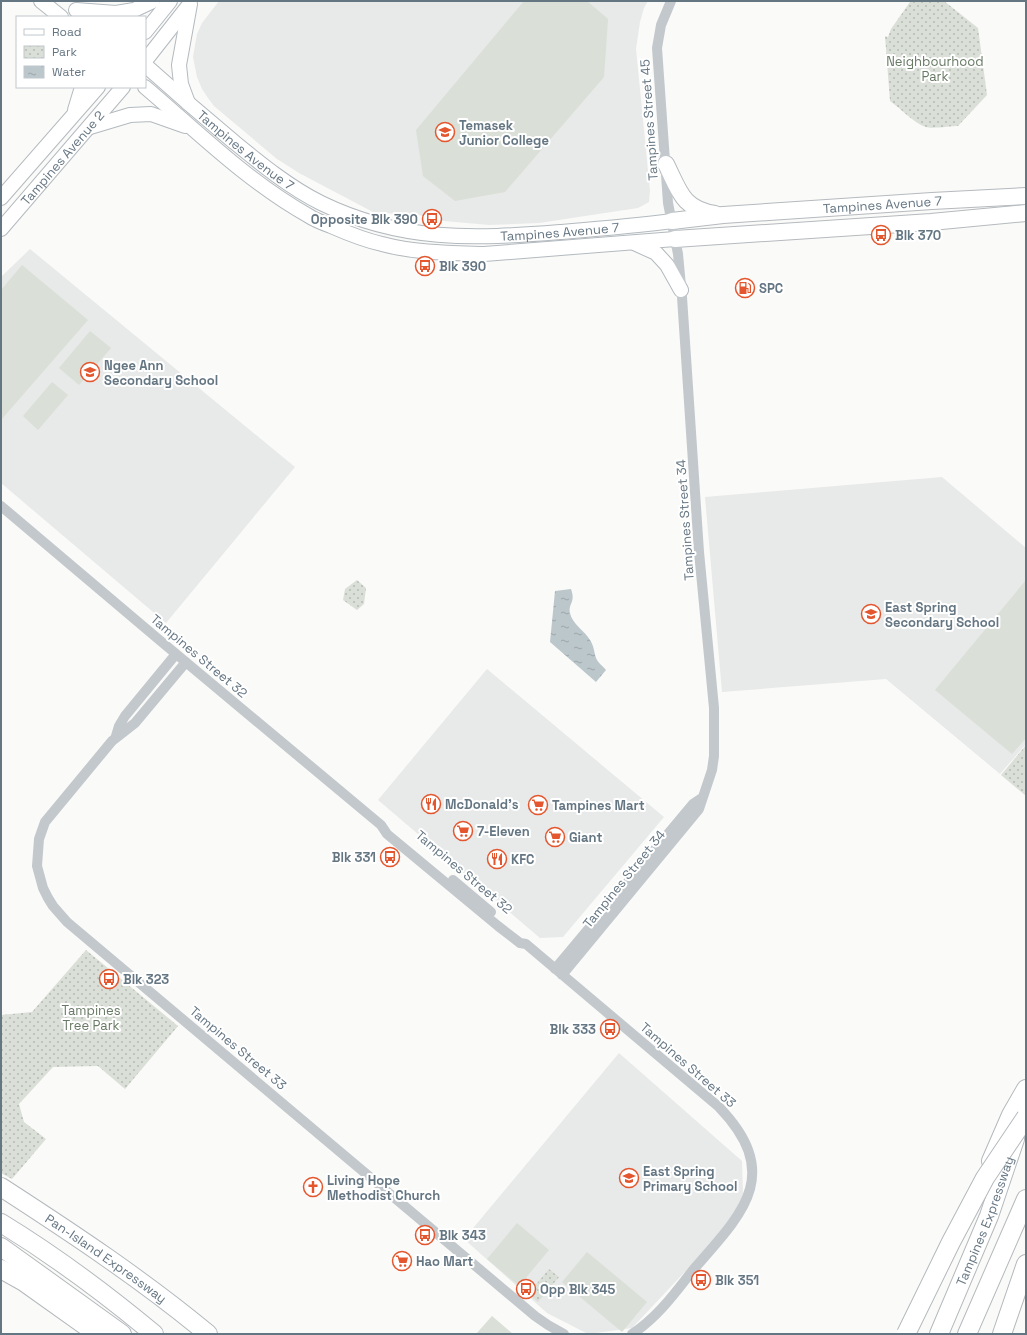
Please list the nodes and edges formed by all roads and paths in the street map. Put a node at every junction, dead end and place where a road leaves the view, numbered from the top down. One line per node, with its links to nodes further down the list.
1 (41, 1): 7 (main road)
2 (153, 1): 6 (main road)
3 (170, 1): 8 (main road)
4 (671, 1): 19 (street, Tampines Street 45)
5 (191, 2): 9 (main road); 15 (main road)
6 (75, 9)
7 (60, 16)
8 (146, 31)
9 (146, 60)
10 (146, 66): 15 (main road, Tampines Avenue 7)
11 (82, 88): 16 (main road)
12 (97, 88): 16 (main road, Tampines Avenue 2)
13 (122, 88): 17 (main road, Tampines Avenue 2)
14 (146, 88): 18 (main road, Tampines Avenue 7)
15 (189, 105): 24 (main road, Tampines Avenue 7)
16 (75, 113): 21 (main road, Tampines Avenue 2)
17 (88, 128): 18 (main road); 25 (main road, Tampines Avenue 2)
18 (198, 132): 27 (main road, Tampines Avenue 7)
19 (666, 164): 23 (main road); 24 (street, Tampines Street 45)
20 (1026, 196): 23 (main road, Tampines Avenue 7)
21 (1, 198)
22 (1026, 213): 26 (main road, Tampines Avenue 7)
23 (723, 215): 24 (main road, Tampines Avenue 7)
24 (672, 221): 26 (street, Tampines Street 45)
25 (1, 229)
26 (675, 239): 27 (main road, Tampines Avenue 7); 28 (street, Tampines Street 34)
27 (631, 242): 28 (main road)
28 (681, 290): 33 (street, Tampines Street 34)
29 (1, 506): 30 (street, Tampines Street 32)
30 (176, 654): 31 (street, Tampines Street 32); 32 (street, Tampines Street 33)
31 (186, 662): 32 (street, Tampines Street 33); 33 (street, Tampines Street 32)
32 (116, 736): 47 (street, Tampines Street 33)
33 (559, 972): 48 (street, Tampines Street 33)
34 (1026, 1089): 49 (highway)
35 (1026, 1106): 50 (highway, Tampines Expressway)
36 (1026, 1117): 49 (highway, bridge)
37 (1, 1187): 46 (highway, Pan-Island Expressway)
38 (1023, 1207): 51 (highway, Tampines Expressway)
39 (1, 1223): 45 (highway)
40 (1, 1247): 44 (highway)
41 (1026, 1264): 52 (highway)
42 (1, 1269): 43 (highway)
43 (97, 1334)
44 (122, 1334)
45 (154, 1334)
46 (208, 1334)
47 (564, 1334)
48 (632, 1334)
49 (906, 1334)
50 (939, 1334)
51 (967, 1334)
52 (1002, 1334)

